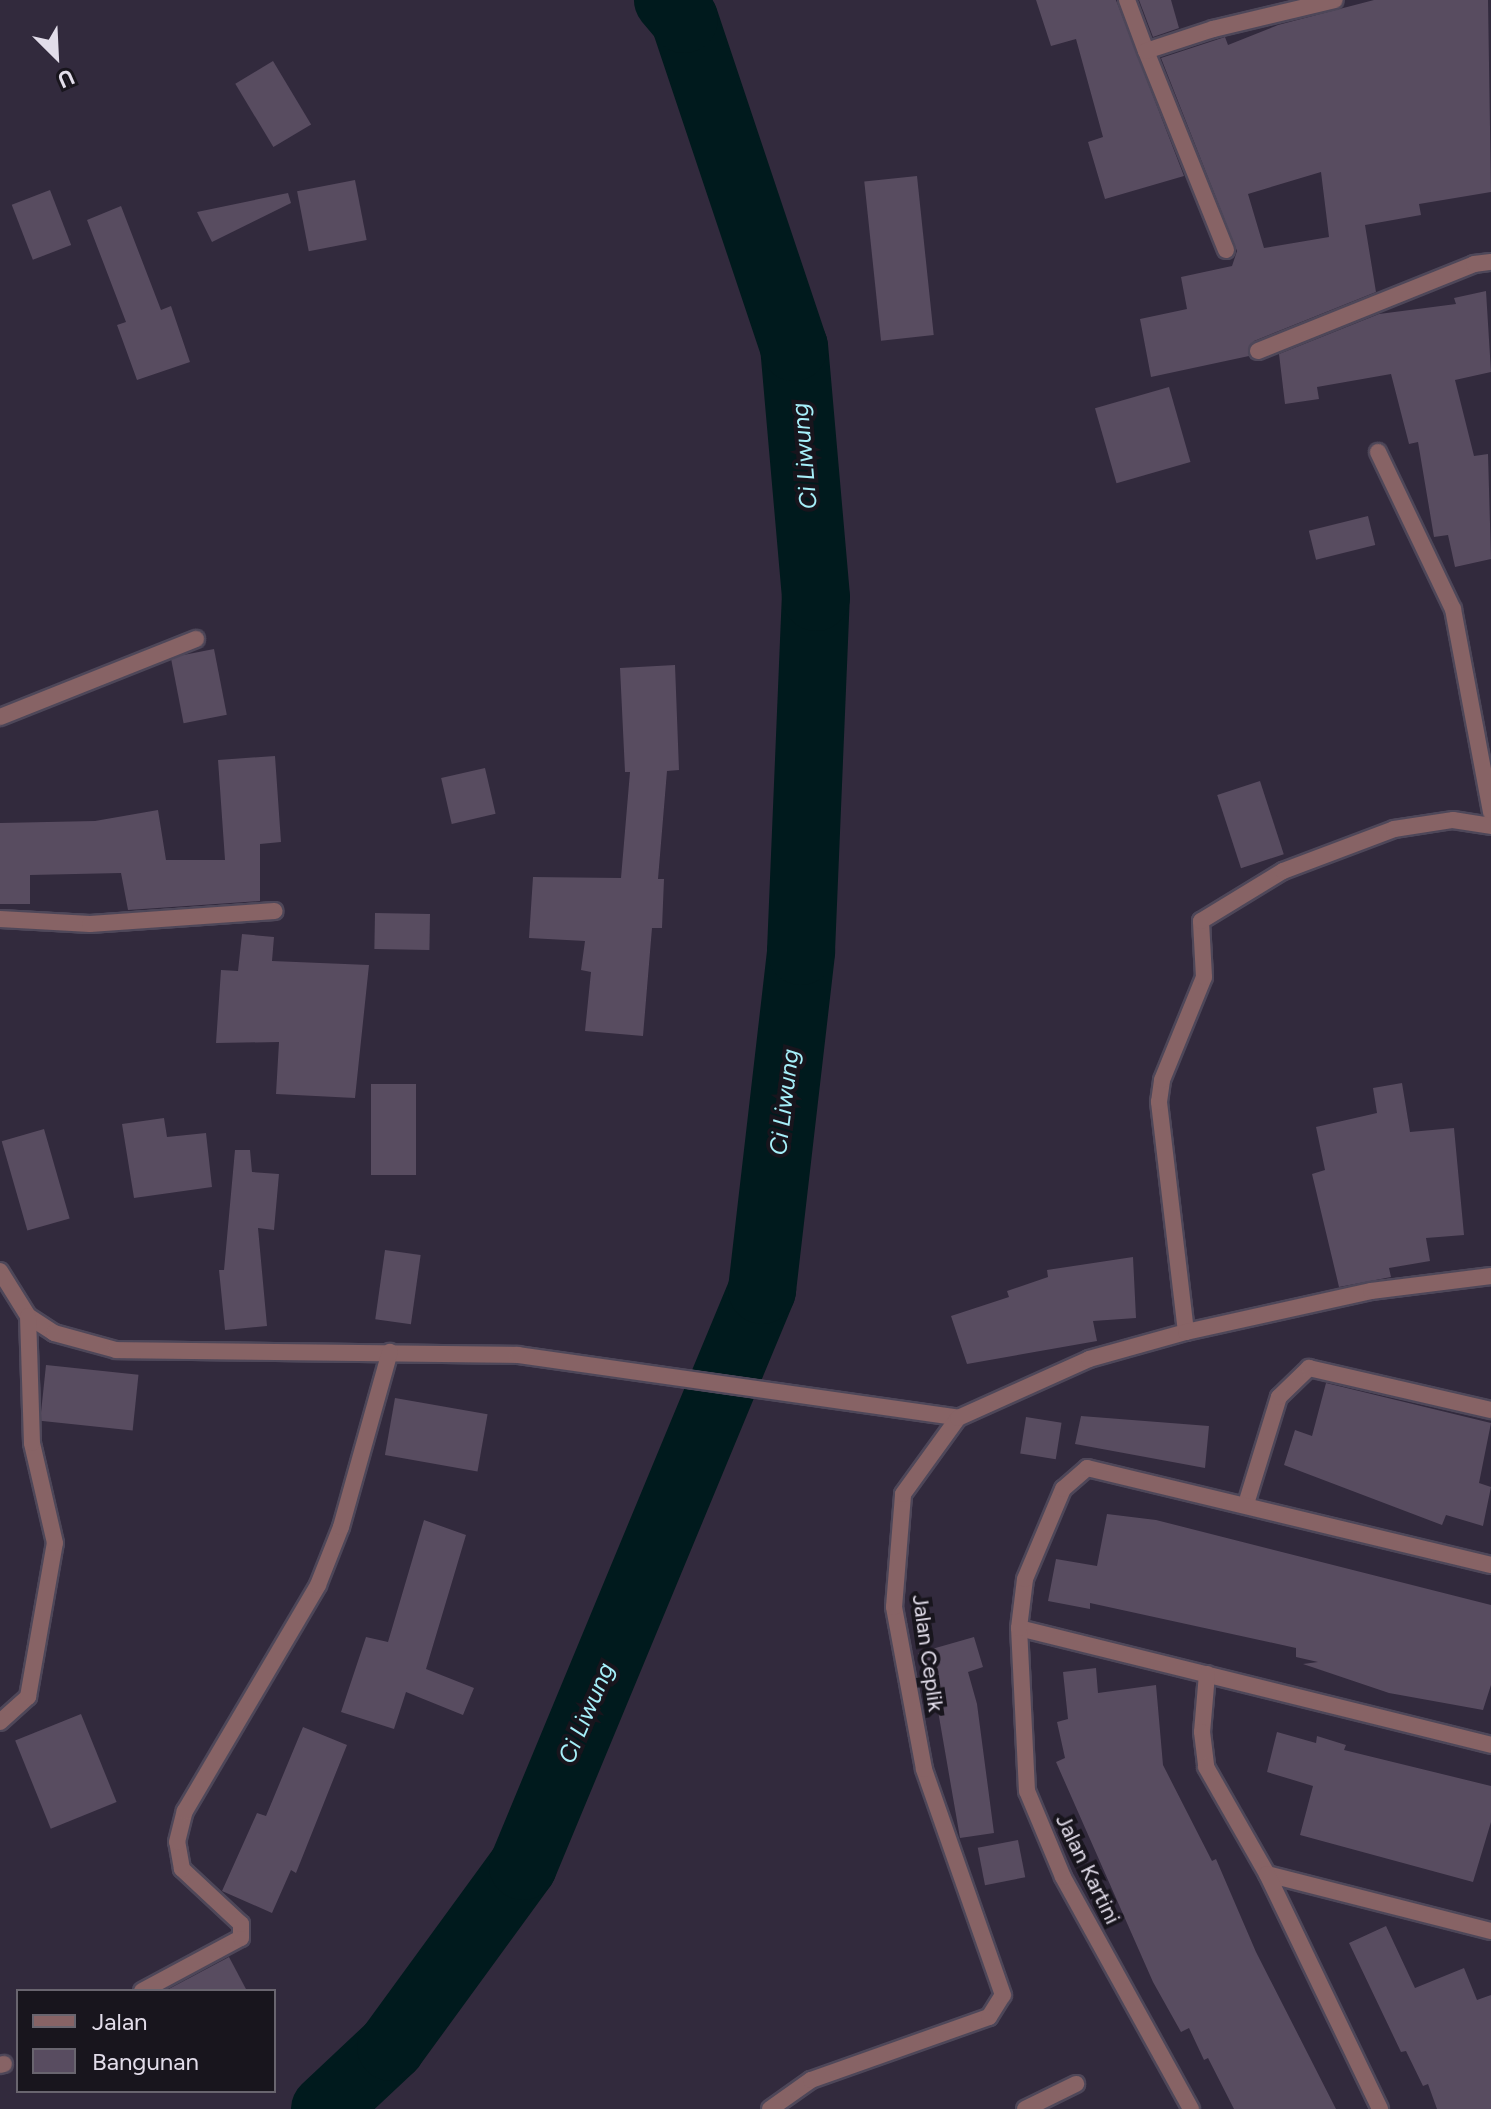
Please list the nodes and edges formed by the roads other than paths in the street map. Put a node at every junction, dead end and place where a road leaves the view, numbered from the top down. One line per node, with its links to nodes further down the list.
1 (1127, 0): 3 (street)
2 (1335, 0): 3 (street)
3 (1146, 51): 4 (street)
4 (1226, 250)
5 (1491, 262): 6 (street)
6 (1258, 351)
7 (1378, 452): 10 (street)
8 (196, 639): 9 (street)
9 (0, 717)
10 (1491, 812)
11 (1491, 826): 17 (street)
12 (275, 911): 13 (street)
13 (0, 919)
14 (0, 1271): 16 (street)
15 (1491, 1276): 17 (street, Jalan Ceplik)
16 (28, 1316): 18 (street); 25 (street)
17 (1186, 1332): 20 (street, Jalan Ceplik)
18 (390, 1352): 20 (street); 29 (street)
19 (1491, 1410): 21 (street)
20 (958, 1418): 31 (street, Jalan Ceplik)
21 (1246, 1504): 22 (street, Jalan Kartini); 23 (street, Jalan Kartini)
22 (1491, 1565)
23 (1019, 1628): 24 (street); 33 (street, Jalan Kartini)
24 (1207, 1674): 26 (street); 27 (street)
25 (0, 1722)
26 (1491, 1745)
27 (1267, 1874): 28 (street); 34 (street)
28 (1491, 1931)
29 (146, 1989)
30 (1076, 2084): 32 (street)
31 (770, 2109)
32 (1025, 2109)
33 (1191, 2109)
34 (1380, 2109)

